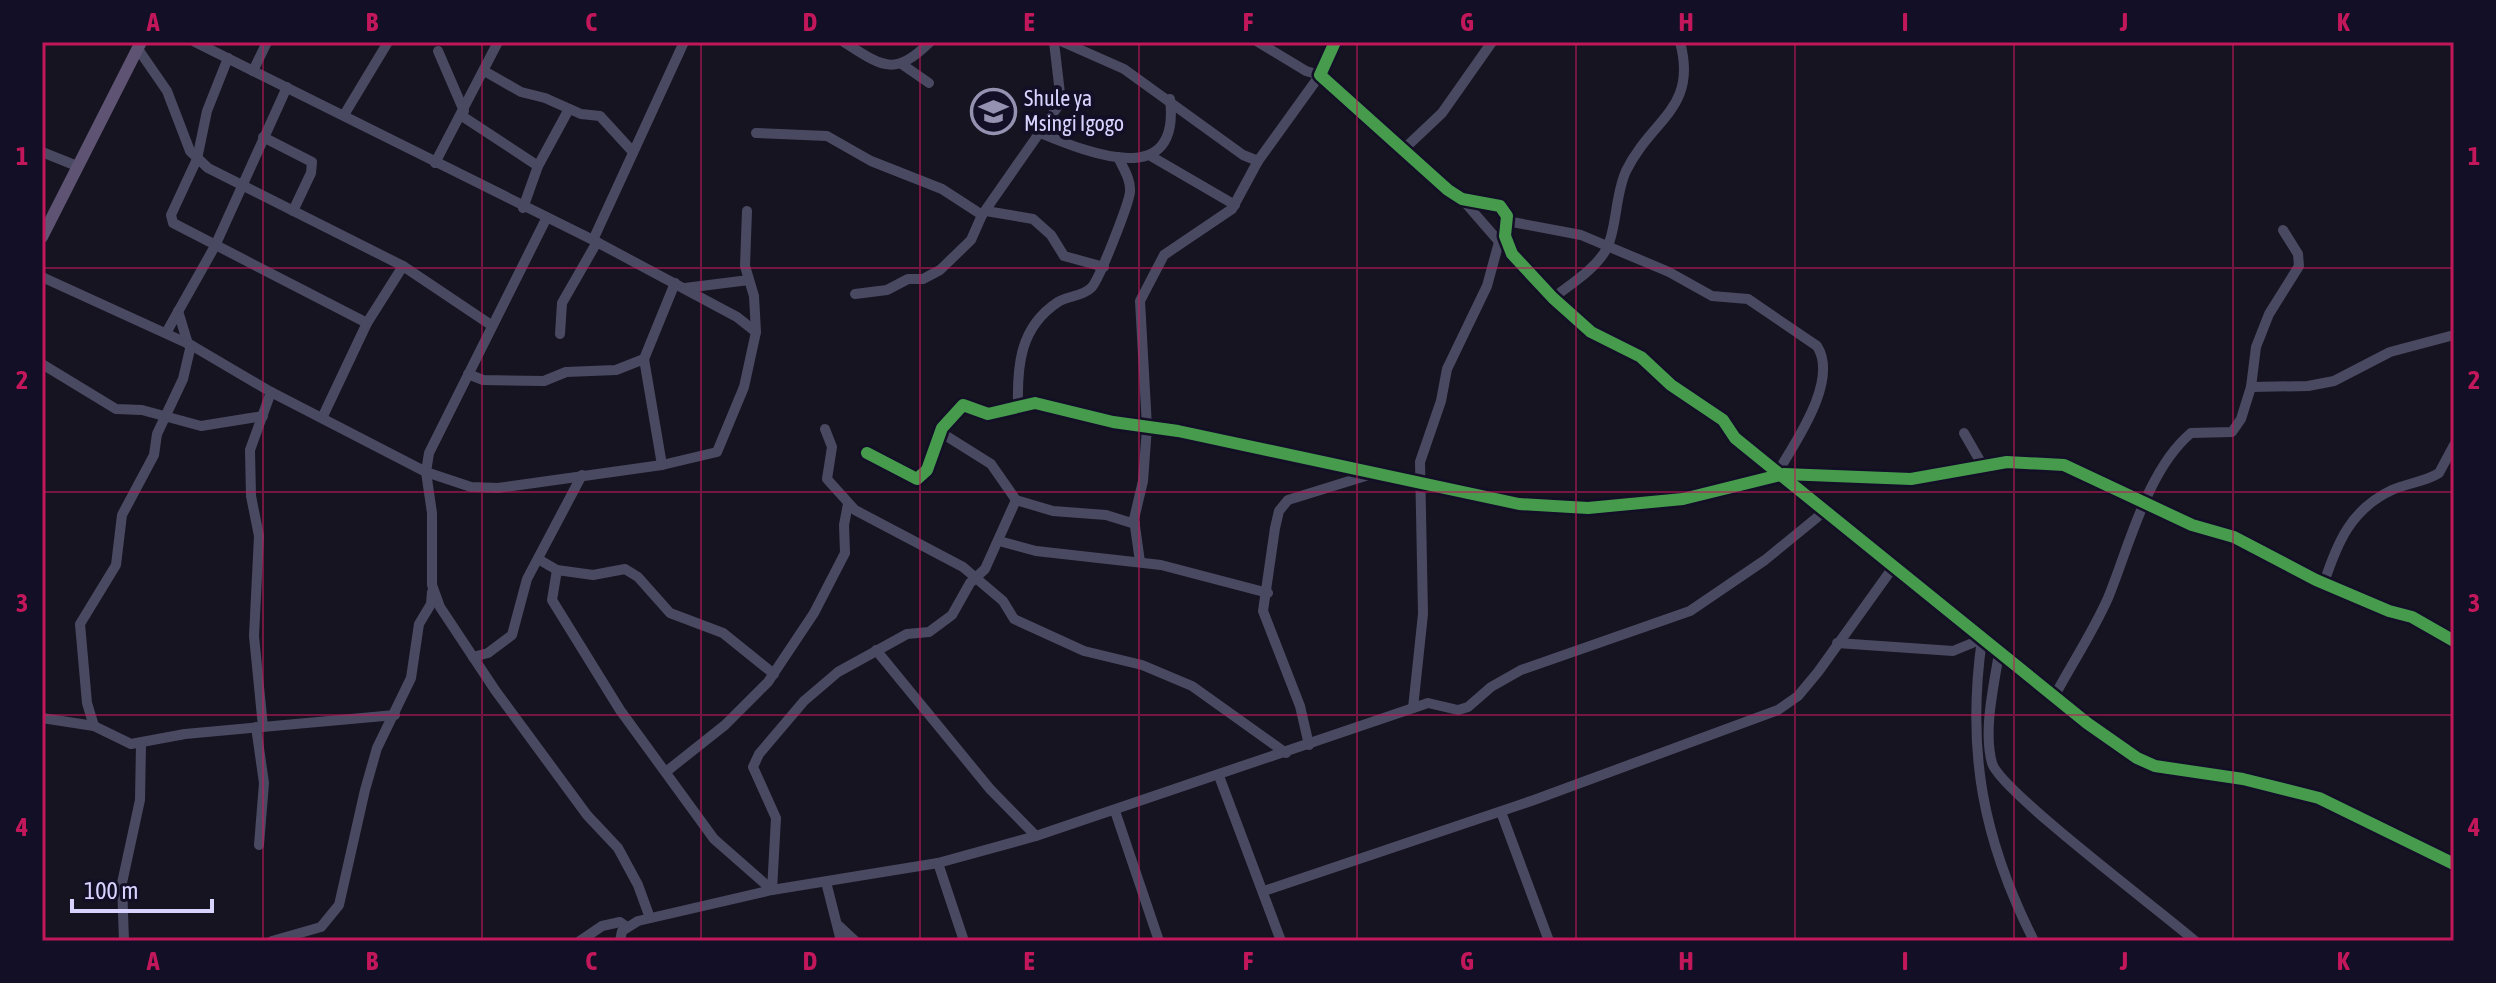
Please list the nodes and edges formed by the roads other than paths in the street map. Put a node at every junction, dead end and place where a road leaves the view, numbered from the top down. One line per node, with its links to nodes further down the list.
1 (195, 42): 16 (street)
2 (267, 42): 18 (street)
3 (388, 42): 26 (street)
4 (498, 42): 19 (street)
5 (684, 42): 32 (street)
6 (844, 42): 17 (street)
7 (930, 42): 17 (street)
8 (1054, 42): 28 (street)
9 (1063, 42): 23 (street)
10 (1258, 42): 20 (street)
11 (1335, 42): 20 (street)
12 (1492, 42): 30 (street)
13 (1680, 42): 56 (street)
14 (139, 45): 36 (street); 39 (main road)
15 (438, 51): 25 (street)
16 (228, 58): 18 (street); 36 (street)
17 (903, 65): 21 (street)
18 (253, 71): 22 (street)
19 (486, 72): 24 (street); 25 (street)
20 (1320, 75): 30 (street); 37 (street)
21 (929, 83)
22 (287, 87): 26 (street); 29 (street)
23 (1170, 99): 33 (street); 37 (street)
24 (569, 109): 32 (street); 40 (street)
25 (463, 114): 38 (street); 40 (street)
26 (344, 115): 38 (street)
27 (756, 133): 48 (street)
28 (1040, 133): 34 (street); 48 (street)
29 (263, 137): 42 (street); 46 (street)
30 (1405, 148): 43 (street)
31 (42, 152): 39 (street)
32 (633, 152): 53 (street)
33 (1149, 155): 35 (street); 44 (street)
34 (1118, 157): 35 (street); 41 (street)
35 (1135, 157): 41 (street)
36 (197, 159): 42 (street); 55 (street)
37 (1258, 161): 44 (street)
38 (435, 163): 45 (street)
39 (77, 166): 52 (main road)
40 (538, 166): 45 (street)
41 (1126, 173): 59 (street)
42 (241, 187): 46 (street); 55 (street)
43 (1462, 199): 50 (street); 54 (street)
44 (1235, 205): 82 (street)
45 (523, 208): 49 (street)
46 (293, 211): 58 (street)
47 (747, 211): 61 (street)
48 (984, 213): 59 (street); 63 (street)
49 (546, 219): 53 (street); 67 (street)
50 (1507, 221): 56 (street); 57 (street)
51 (2283, 230): 76 (street)
52 (42, 237)
53 (595, 241): 62 (street); 70 (street)
54 (1499, 242): 57 (street); 94 (street)
55 (215, 246): 65 (street); 66 (street)
56 (1608, 246): 64 (street); 91 (street)
57 (1512, 254): 64 (street)
58 (403, 266): 66 (street); 67 (street)
59 (1104, 267): 78 (street)
60 (42, 277): 69 (street)
61 (749, 280): 62 (street); 68 (street)
62 (680, 286): 68 (street); 73 (street)
63 (855, 294)
64 (1553, 298): 91 (street)
65 (178, 311): 69 (street); 72 (street)
66 (367, 323): 80 (street)
67 (491, 325): 75 (street)
68 (756, 332): 88 (street)
69 (166, 333): 72 (street)
70 (560, 334)
71 (2454, 335): 76 (street)
72 (190, 344): 77 (street); 81 (street)
73 (644, 359): 75 (street); 88 (street)
74 (42, 364): 81 (street)
75 (468, 374): 90 (street)
76 (2251, 387): 97 (street)
77 (271, 392): 79 (street); 80 (street)
78 (1018, 406): 82 (street); 84 (street)
79 (263, 416): 81 (street); 121 (street)
80 (323, 416): 90 (street)
81 (165, 419): 120 (street)
82 (1147, 427): 92 (street); 99 (street)
83 (825, 429): 96 (street)
84 (940, 432): 87 (street); 95 (street)
85 (1964, 433): 89 (street)
86 (2454, 445): 106 (street)
87 (867, 453)
88 (662, 465): 93 (street)
89 (1983, 466): 91 (street); 97 (street)
90 (426, 472): 93 (street); 107 (street)
91 (1782, 472): 94 (street); 98 (street)
92 (1376, 473): 94 (street); 108 (street)
93 (582, 475): 101 (street)
94 (1419, 481): 117 (street)
95 (1016, 500): 99 (street); 100 (street)
96 (848, 504): 105 (street); 115 (street)
97 (2144, 504): 106 (street); 116 (street)
98 (1825, 511): 103 (street); 117 (street)
99 (1135, 524): 102 (street)
100 (999, 541): 102 (street); 105 (street)
101 (538, 559): 104 (street); 114 (street)
102 (1140, 562): 108 (street)
103 (1894, 566): 109 (street); 111 (street)
104 (557, 570): 115 (street); 125 (street)
105 (976, 577): 112 (street); 124 (street)
106 (2324, 583): 110 (street)
107 (432, 585): 114 (street); 118 (street)
108 (1268, 593): 123 (street)
109 (1982, 639): 111 (street); 113 (street); 139 (street)
110 (2454, 641)
111 (1837, 643): 128 (street)
112 (876, 650): 129 (street); 134 (street)
113 (1999, 653): 116 (street); 150 (street)
114 (473, 657): 136 (street)
115 (774, 674): 125 (street)
116 (2054, 697): 132 (street)
117 (1413, 708): 123 (street)
118 (395, 715): 121 (street); 141 (street)
119 (42, 718): 120 (street)
120 (94, 726): 122 (street)
121 (259, 727): 122 (street); 130 (street)
122 (141, 744): 140 (street)
123 (1309, 745): 124 (street)
124 (1286, 753): 126 (street)
125 (667, 771): 134 (street)
126 (1219, 776): 127 (street); 135 (street)
127 (1115, 811): 129 (street); 147 (street)
128 (1501, 812): 135 (street); 149 (street)
129 (1036, 836): 131 (street)
130 (259, 845)
131 (938, 863): 133 (street); 146 (street)
132 (2454, 864)
133 (826, 882): 134 (street); 137 (street)
134 (772, 890): 136 (street)
135 (1264, 891): 148 (street)
136 (650, 918): 138 (street)
137 (838, 925): 144 (street); 145 (street)
138 (627, 927): 142 (street); 143 (street)
139 (2032, 940)
140 (124, 941)
141 (272, 941)
142 (580, 941)
143 (620, 941)
144 (841, 941)
145 (855, 941)
146 (964, 941)
147 (1159, 941)
148 (1281, 941)
149 (1549, 941)
150 (2195, 941)

